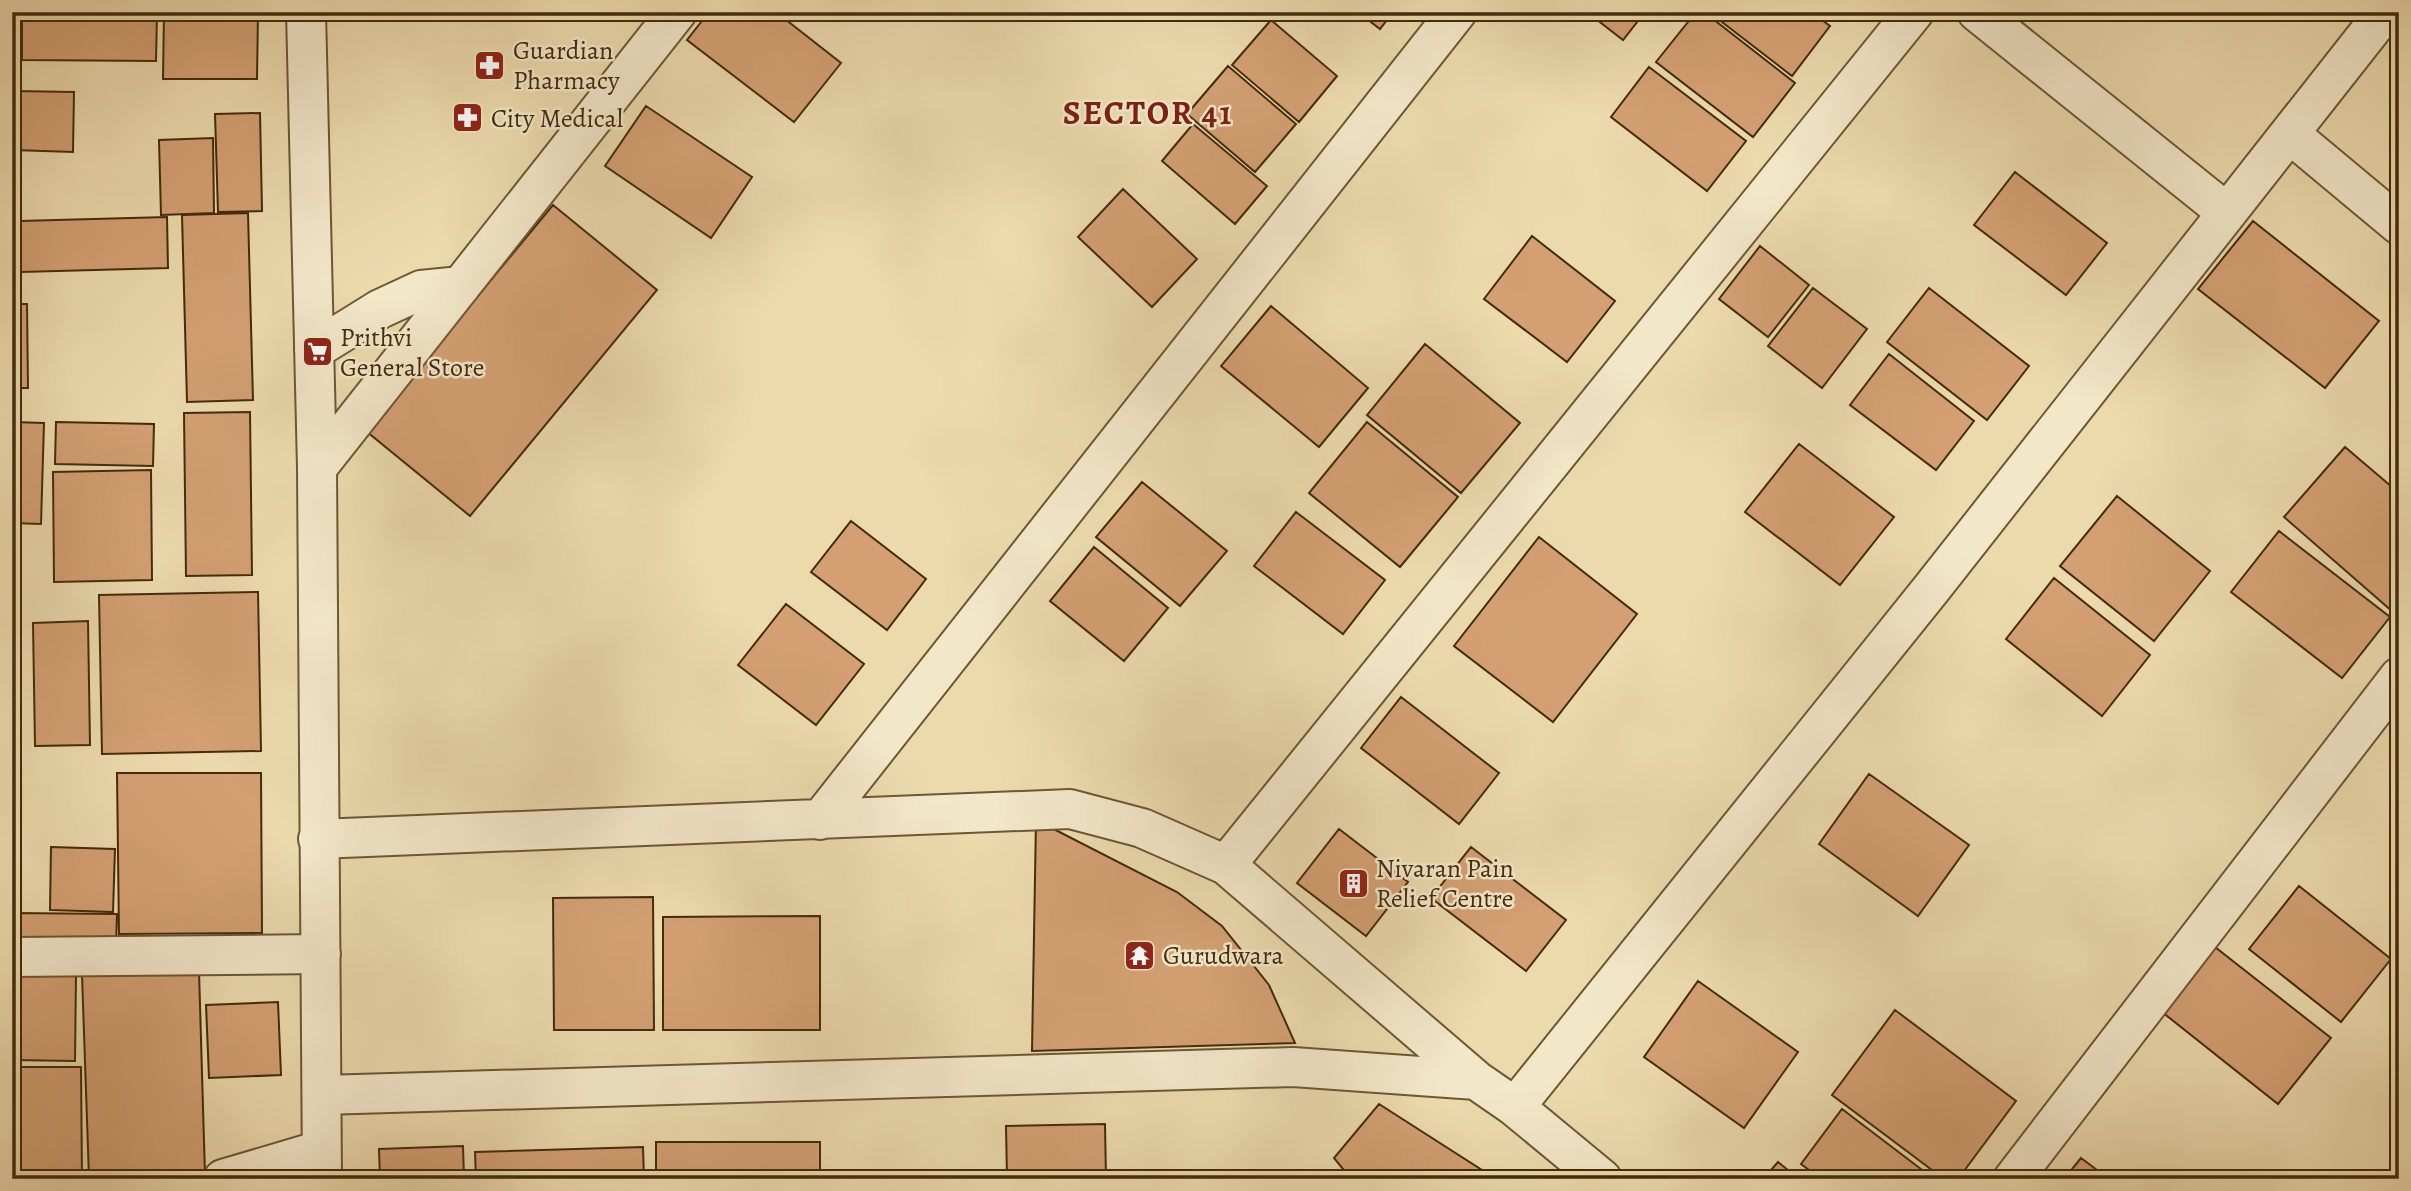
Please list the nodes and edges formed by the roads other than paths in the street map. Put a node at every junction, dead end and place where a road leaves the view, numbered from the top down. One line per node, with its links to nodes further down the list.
1 (306, 12): 11 (street)
2 (677, 12): 10 (street)
3 (1457, 12): 14 (street)
4 (1914, 12): 16 (street)
5 (1977, 12): 8 (street)
6 (2385, 12): 7 (street)
7 (2290, 134): 8 (street); 9 (street)
8 (2226, 212): 21 (street)
9 (2399, 225)
10 (461, 286): 11 (street); 12 (street)
11 (314, 350): 12 (street)
12 (317, 468): 15 (street)
13 (2399, 677): 25 (street)
14 (820, 820): 15 (street); 16 (street)
15 (318, 839): 17 (street)
16 (1226, 865): 19 (street)
17 (321, 954): 18 (street); 20 (street)
18 (12, 957)
19 (1475, 1080): 20 (street); 21 (street)
20 (322, 1095): 22 (street)
21 (1515, 1107): 24 (street)
22 (322, 1165): 23 (street)
23 (223, 1179)
24 (1602, 1179)
25 (2012, 1179)

